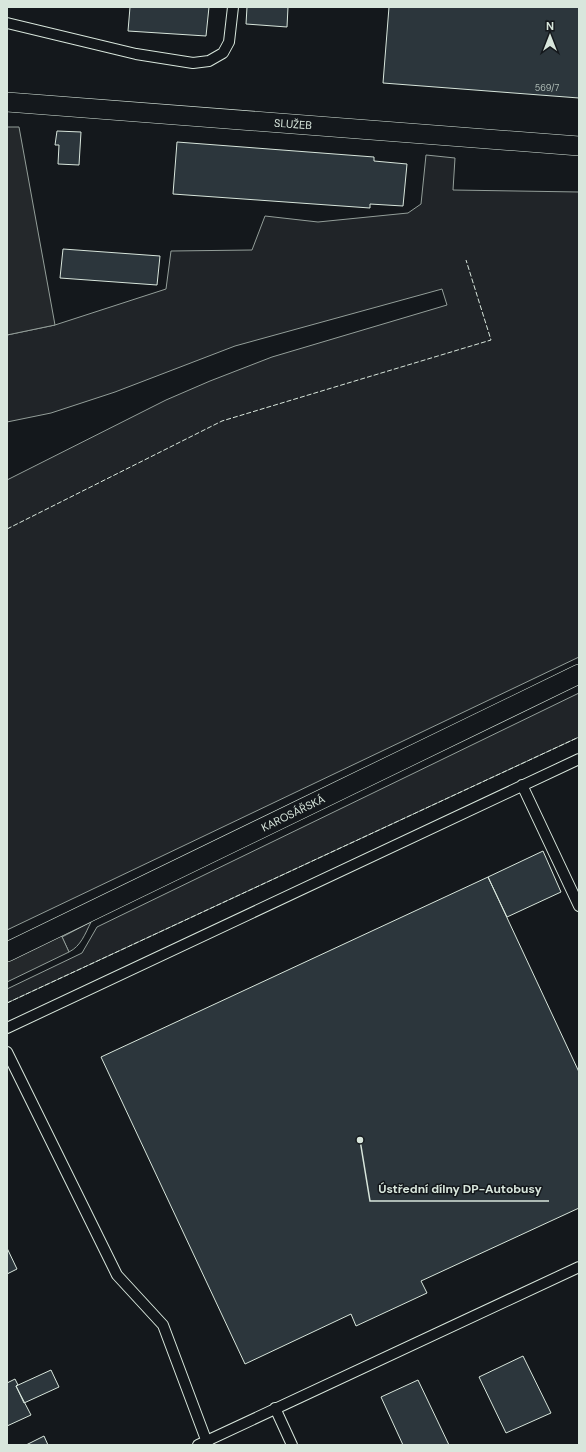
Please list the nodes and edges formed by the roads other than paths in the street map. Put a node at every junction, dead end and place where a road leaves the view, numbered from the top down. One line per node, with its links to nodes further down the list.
1 (233, 7): 2 (lane)
2 (7, 23)
3 (7, 102): 4 (street, SLUŽEB)
4 (579, 146)
5 (579, 674): 9 (street, KAROSÁŘSKÁ)
6 (579, 758): 7 (lane)
7 (522, 785): 8 (lane); 10 (lane)
8 (579, 906)
9 (7, 952)
10 (7, 1028)
11 (7, 1052): 14 (lane)
12 (579, 1267): 13 (lane)
13 (275, 1408): 14 (lane); 15 (lane)
14 (204, 1444)
15 (292, 1445)

